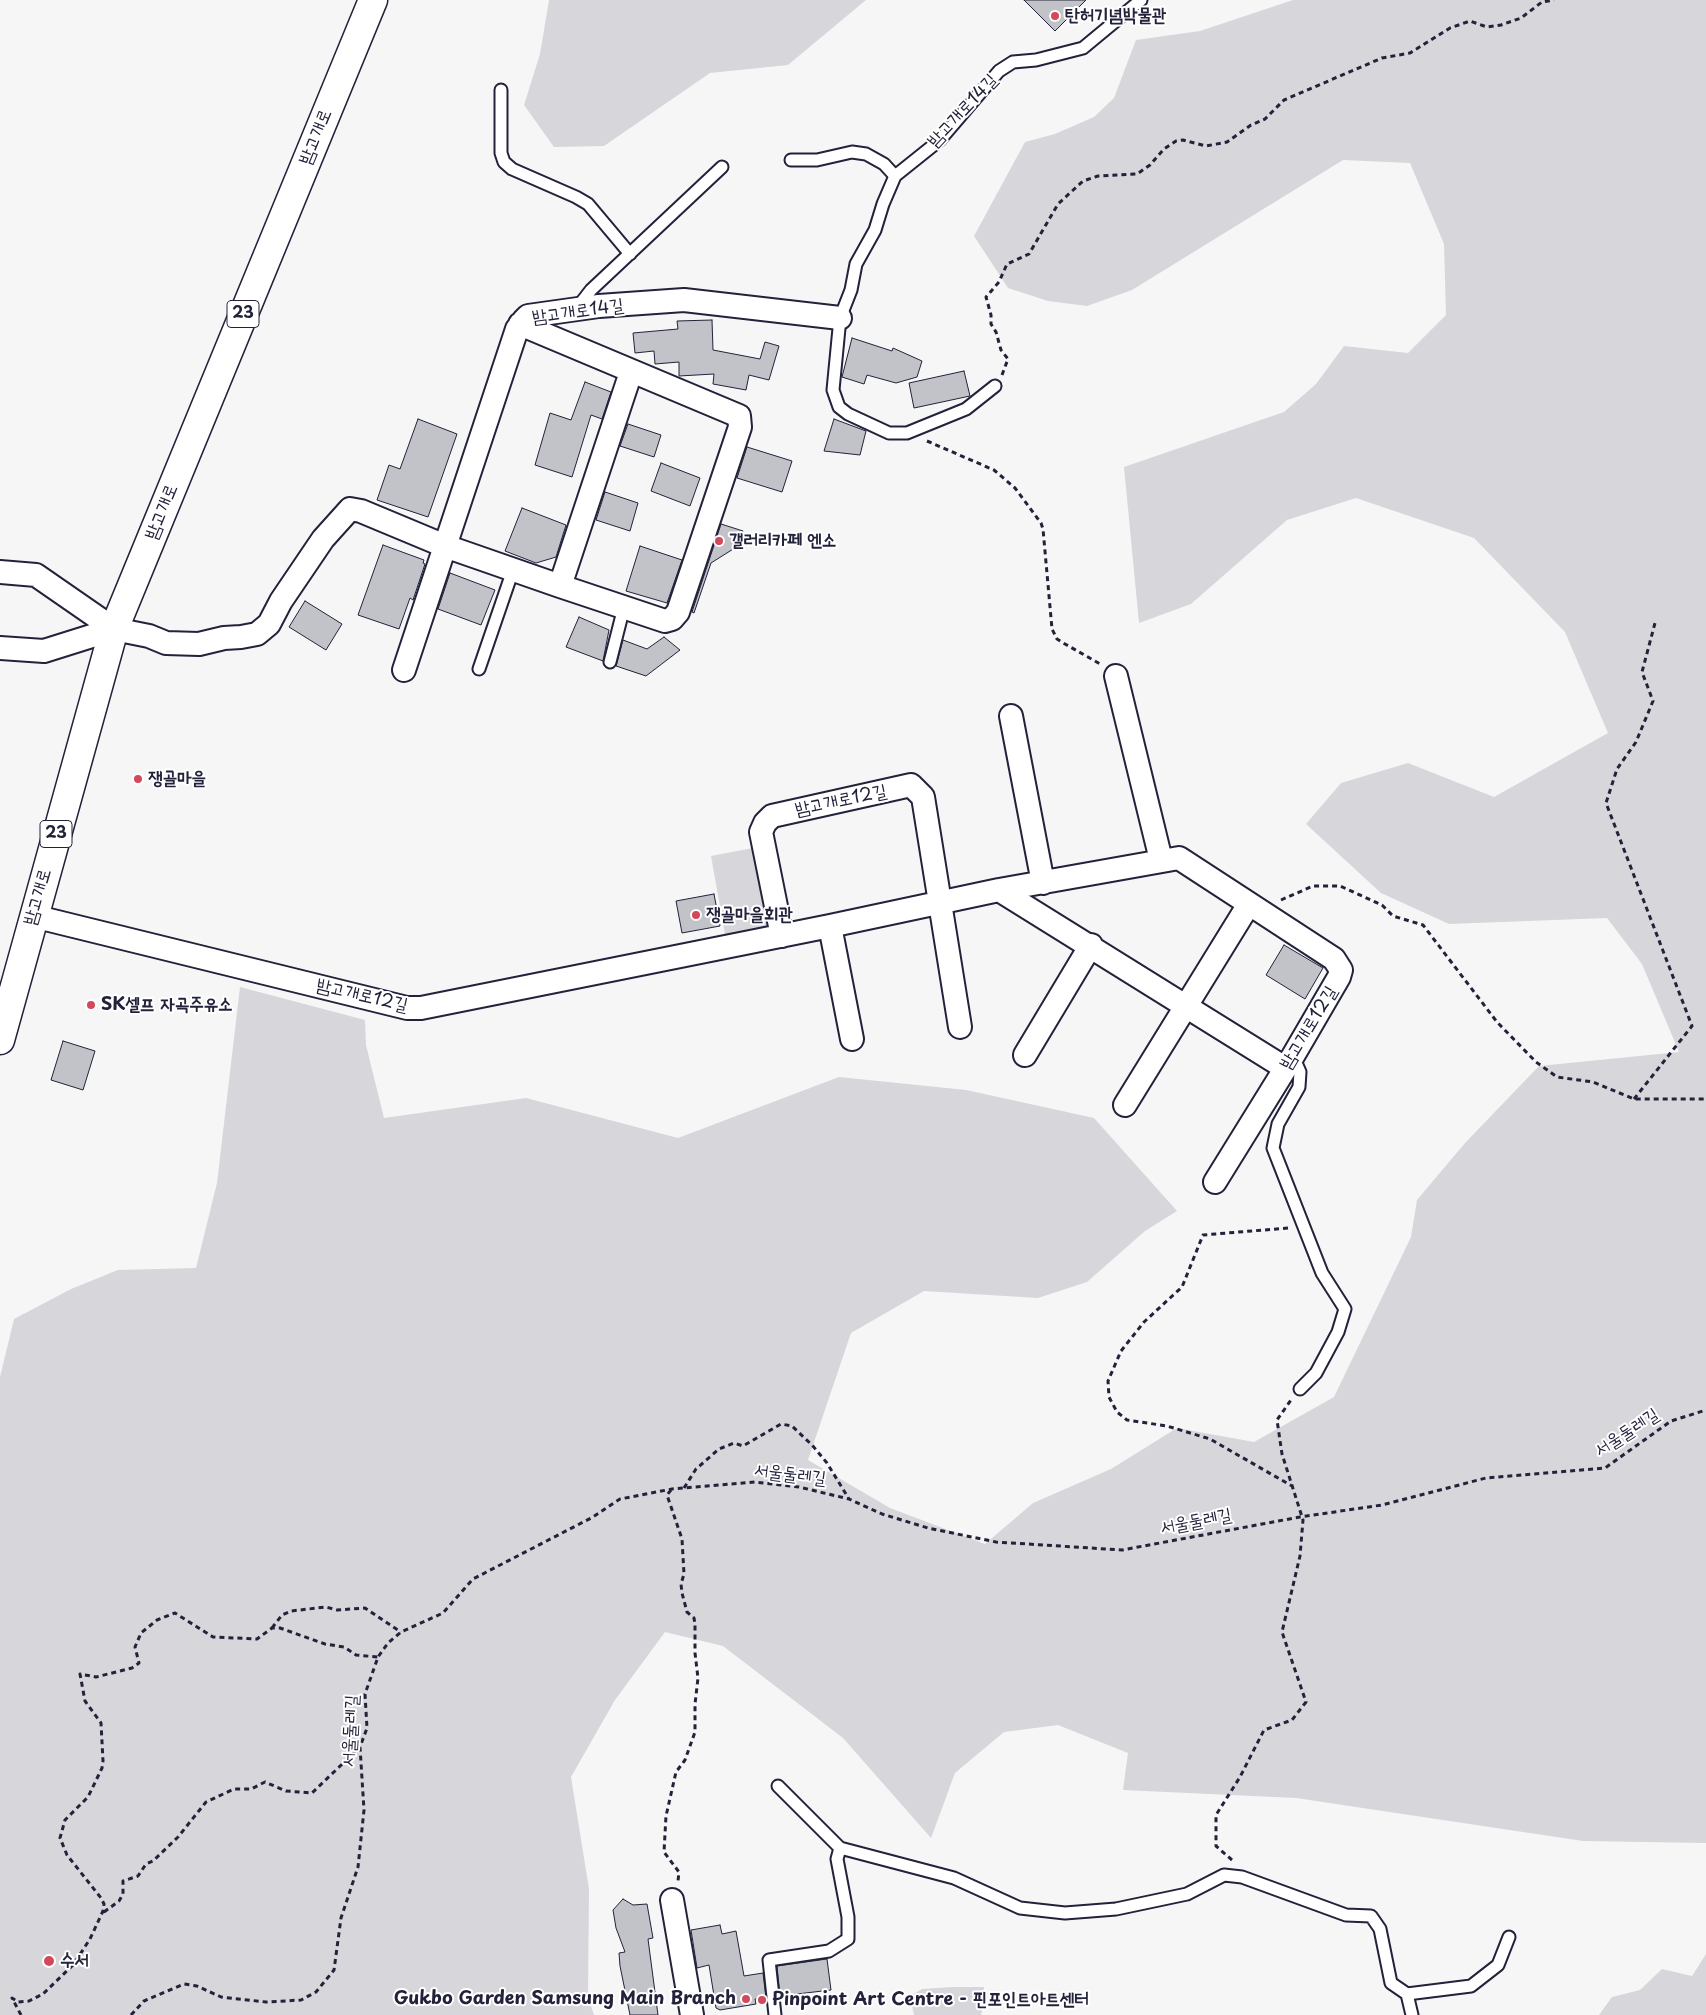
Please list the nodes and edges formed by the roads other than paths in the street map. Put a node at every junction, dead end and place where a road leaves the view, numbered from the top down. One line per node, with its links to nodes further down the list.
1 (373, 0): 18 (main road, 밤고개로 / 23)
2 (1140, 0): 6 (lane, 밤고개로14길)
3 (501, 90): 7 (lane)
4 (791, 160): 6 (lane)
5 (722, 168): 7 (lane)
6 (895, 176): 9 (lane, 밤고개로14길)
7 (630, 254): 8 (lane)
8 (576, 309): 9 (street, 밤고개로14길); 10 (street, 밤고개로14길)
9 (840, 318): 12 (lane, 밤고개로14길)
10 (520, 324): 11 (street); 13 (street, 밤고개로14길)
11 (631, 372): 16 (street); 17 (street)
12 (995, 386)
13 (445, 546): 14 (street); 18 (street); 22 (street, 밤고개로14길)
14 (513, 570): 16 (street); 21 (lane)
15 (0, 572): 18 (street)
16 (560, 586): 17 (street)
17 (624, 607): 20 (lane)
18 (114, 629): 19 (street); 30 (main road, 밤고개로 / 23)
19 (0, 648)
20 (610, 662)
21 (479, 669)
22 (404, 670)
23 (1116, 676): 25 (street)
24 (1011, 716): 26 (street)
25 (1160, 860): 26 (street, 밤고개로12길); 29 (street, 밤고개로12길)
26 (1044, 883): 27 (street, 밤고개로12길)
27 (999, 890): 28 (street, 밤고개로12길); 33 (street)
28 (940, 903): 31 (street, 밤고개로12길); 32 (street, 밤고개로12길); 35 (street)
29 (1253, 907): 34 (street); 39 (street, 밤고개로12길)
30 (32, 916): 32 (street, 밤고개로12길); 37 (main road, 밤고개로 / 23)
31 (830, 926): 32 (street, 밤고개로12길); 36 (street)
32 (782, 936)
33 (1091, 945): 34 (street); 38 (street)
34 (1187, 1007): 39 (street); 40 (street)
35 (960, 1027)
36 (852, 1039)
37 (0, 1040)
38 (1025, 1055)
39 (1289, 1062): 41 (street, 밤고개로12길); 42 (lane)
40 (1126, 1105)
41 (1215, 1182)
42 (1300, 1389)
43 (778, 1786): 44 (lane)
44 (840, 1848): 47 (lane); 49 (lane)
45 (672, 1900): 48 (street)
46 (1509, 1937): 47 (lane)
47 (1407, 1994): 50 (lane)
48 (692, 2015)
49 (775, 2015)
50 (1412, 2015)

